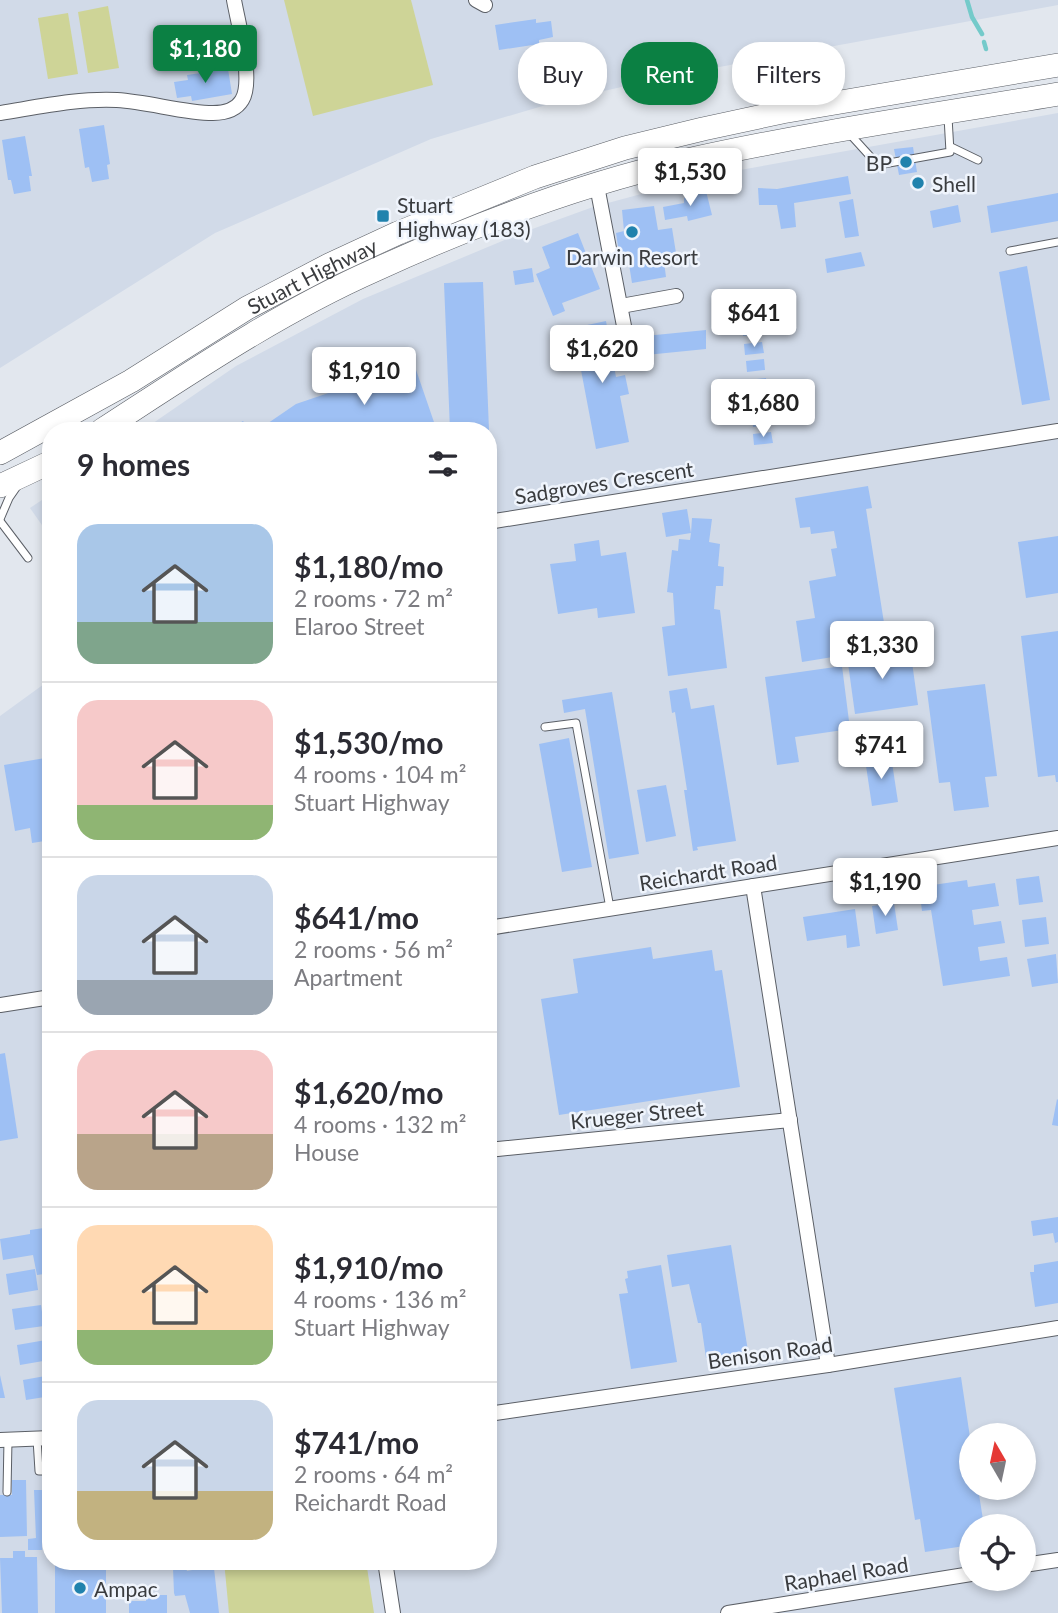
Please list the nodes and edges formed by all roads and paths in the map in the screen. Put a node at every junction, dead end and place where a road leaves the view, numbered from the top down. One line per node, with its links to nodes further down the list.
1 (234, 0): 9 (street)
2 (1058, 65): 4 (highway, Stuart Highway)
3 (1058, 73): 4 (highway)
4 (980, 79): 6 (highway, Stuart Highway)
5 (1058, 94): 10 (highway, Stuart Highway)
6 (845, 102)
7 (825, 105): 17 (highway, Stuart Highway)
8 (837, 105): 10 (highway)
9 (0, 113)
10 (947, 113): 11 (highway, Stuart Highway); 12 (lane)
11 (846, 130): 12 (lane); 14 (highway, Stuart Highway)
12 (951, 146): 13 (lane)
13 (978, 160)
14 (597, 186): 19 (street); 20 (highway, Stuart Highway)
15 (1058, 242): 16 (lane)
16 (1010, 251)
17 (285, 289): 20 (highway); 22 (highway, Stuart Highway)
18 (676, 296): 19 (street)
19 (621, 306): 21 (street)
20 (296, 310): 23 (highway, Stuart Highway)
21 (624, 326)
22 (58, 422)
23 (114, 422)
24 (42, 431): 26 (highway, Stuart Highway)
25 (1058, 431): 31 (street, Sadgroves Crescent)
26 (0, 453)
27 (42, 466): 28 (highway)
28 (28, 474): 29 (highway); 30 (lane)
29 (0, 486)
30 (0, 520): 32 (lane)
31 (497, 521)
32 (28, 558)
33 (545, 727): 36 (lane)
34 (1058, 838): 35 (street, Reichardt Road)
35 (753, 886): 36 (street, Reichardt Road); 40 (street)
36 (610, 909): 37 (street, Reichardt Road)
37 (497, 927)
38 (42, 998): 39 (street)
39 (0, 1005)
40 (790, 1120): 41 (street, Krueger Street); 43 (street)
41 (497, 1149)
42 (1058, 1328): 43 (street, Benison Road)
43 (828, 1365): 44 (street, Benison Road)
44 (497, 1413)
45 (42, 1438): 46 (street)
46 (4, 1439): 49 (lane)
47 (42, 1449): 48 (lane)
48 (42, 1471)
49 (7, 1492)
50 (1058, 1560): 51 (street)
51 (1036, 1563)
52 (386, 1570): 54 (street)
53 (959, 1576): 55 (street, Raphael Road)
54 (393, 1613)
55 (728, 1613)

